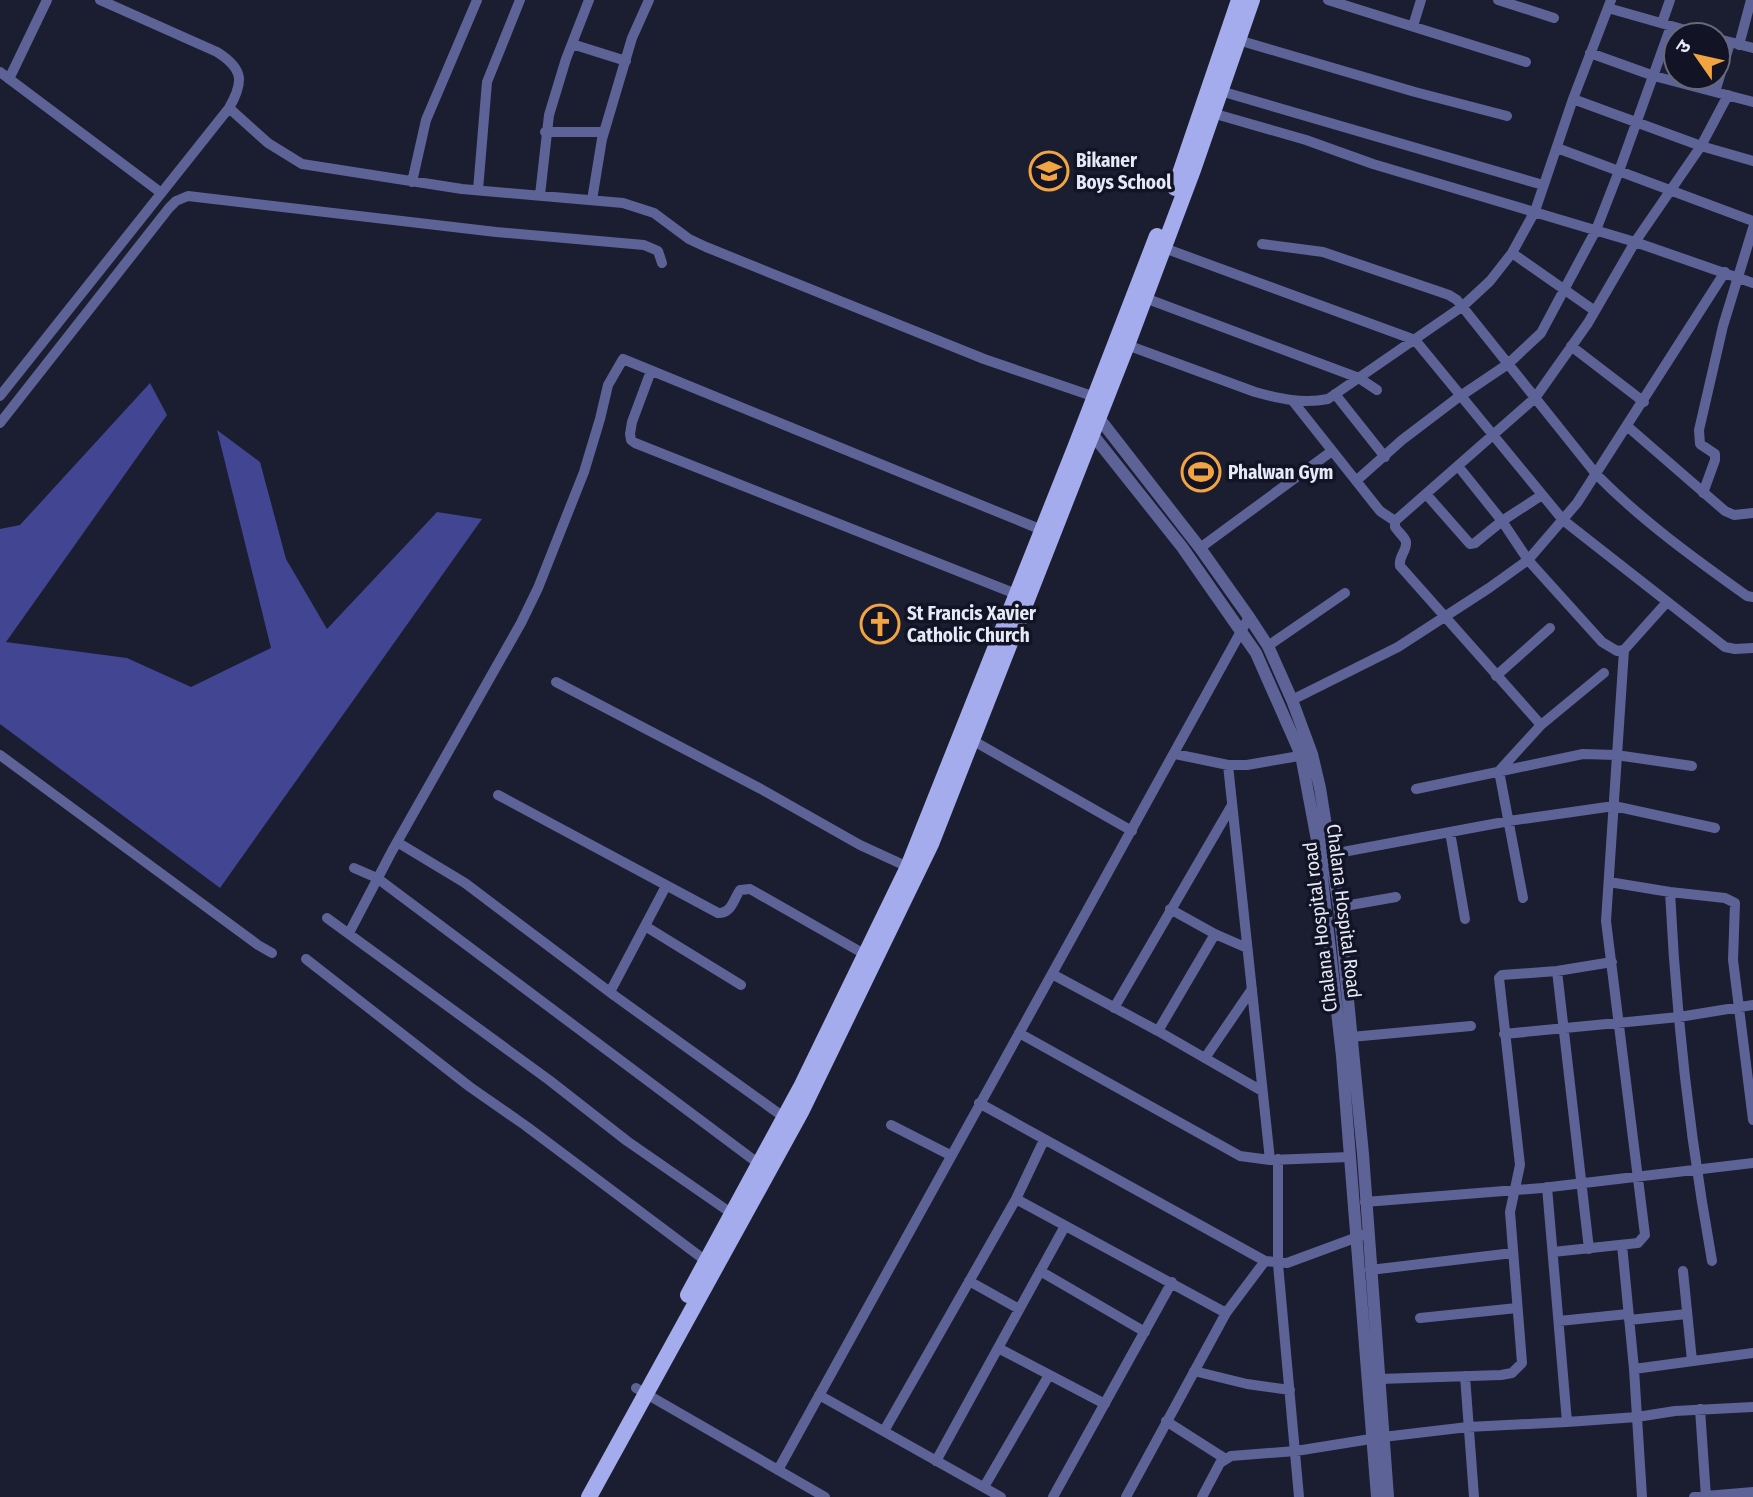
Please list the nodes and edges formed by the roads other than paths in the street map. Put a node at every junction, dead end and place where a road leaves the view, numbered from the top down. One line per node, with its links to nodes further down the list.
1 (47, 0): 27 (street)
2 (100, 0): 34 (street)
3 (477, 0): 44 (street)
4 (520, 0): 46 (street)
5 (589, 0): 21 (street)
6 (649, 0): 25 (street)
7 (1239, 0): 29 (main road)
8 (1252, 0): 19 (main road)
9 (1328, 0): 18 (street)
10 (1421, 0): 18 (street)
11 (1498, 0): 15 (street)
12 (1670, 0): 16 (street)
13 (1751, 0): 22 (street)
14 (1610, 4): 17 (street); 24 (street)
15 (1554, 18)
16 (1667, 21)
17 (1662, 24)
18 (1413, 26): 26 (street)
19 (1238, 40): 29 (main road); 36 (street)
20 (1662, 42): 28 (street)
21 (572, 44): 25 (street); 38 (street)
22 (1734, 44): 23 (street); 30 (street)
23 (1753, 48)
24 (1590, 53): 28 (street); 32 (street)
25 (626, 61): 39 (street)
26 (1526, 62)
27 (4, 76): 47 (street)
28 (1654, 76): 30 (street); 37 (street)
29 (1215, 89): 35 (main road); 45 (street); 80 (main road)
30 (1715, 92): 31 (street)
31 (1728, 95): 33 (street); 40 (street)
32 (1573, 99): 37 (street); 41 (street)
33 (1753, 102)
34 (229, 108): 44 (street); 47 (street)
35 (1212, 113): 51 (street); 57 (main road)
36 (1507, 116)
37 (1636, 122): 40 (street); 43 (street)
38 (545, 132): 39 (street); 49 (street)
39 (604, 132): 50 (street)
40 (1701, 146): 42 (street); 48 (street)
41 (1557, 148): 43 (street); 45 (street)
42 (1753, 161)
43 (1619, 171): 48 (street); 54 (street)
44 (412, 182): 46 (street)
45 (1543, 185): 51 (street)
46 (478, 190): 49 (street)
47 (160, 192): 75 (street)
48 (1671, 192): 52 (street); 55 (street)
49 (540, 195): 50 (street)
50 (592, 200): 80 (street)
51 (1535, 211): 54 (street); 58 (street)
52 (1753, 222)
53 (1753, 228): 61 (street)
54 (1596, 230): 55 (street); 63 (street)
55 (1635, 242): 60 (street); 66 (street)
56 (1262, 244): 65 (street)
57 (1164, 248): 64 (main road); 67 (street)
58 (1513, 253): 63 (street); 65 (street)
59 (662, 263): 81 (street)
60 (1725, 272): 61 (street); 79 (street)
61 (1738, 278): 62 (street); 90 (street)
62 (1753, 283)
63 (1564, 291): 66 (street); 70 (street)
64 (1145, 298): 68 (main road); 72 (street)
65 (1463, 306): 67 (street); 70 (street)
66 (1595, 311): 69 (street)
67 (1415, 340): 72 (street); 76 (street)
68 (1127, 345): 78 (street); 80 (main road)
69 (1571, 346): 77 (street); 79 (street)
70 (1508, 364): 76 (street); 77 (street)
71 (651, 371): 97 (street); 101 (street); 132 (street)
72 (1359, 378): 73 (street); 74 (street)
73 (1377, 390)
74 (1335, 394): 78 (street); 86 (street)
75 (0, 396)
76 (1460, 396): 84 (street); 86 (street)
77 (1535, 398): 84 (street); 88 (street)
78 (1292, 400): 85 (street)
79 (1644, 401): 82 (street)
80 (1095, 408): 83 (main road); 98 (street, Chalana Hospital road)
81 (0, 423)
82 (1628, 426): 88 (street); 90 (street)
83 (1089, 430): 97 (main road); 107 (street, Chalana Hospital Road); 116 (main road)
84 (1494, 436): 87 (street); 92 (street)
85 (1332, 451): 89 (street); 98 (street)
86 (1385, 457): 89 (street)
87 (1458, 466): 91 (street); 96 (street)
88 (1596, 474): 94 (street); 102 (street)
89 (1356, 481): 95 (street)
90 (1703, 493): 93 (street)
91 (1426, 494): 95 (street); 96 (street)
92 (1542, 495): 94 (street); 96 (street)
93 (1753, 513)
94 (1563, 520): 99 (street); 103 (street)
95 (1395, 521): 105 (street)
96 (1502, 521): 99 (street)
97 (1042, 530): 101 (main road)
98 (1200, 548): 104 (street, Chalana Hospital road)
99 (1528, 559): 105 (street); 110 (street)
100 (1345, 593): 108 (street)
101 (1016, 594): 134 (main road)
102 (1753, 597)
103 (1667, 602): 109 (street); 110 (street)
104 (1249, 617): 107 (street); 108 (street, Chalana Hospital road)
105 (1445, 617): 112 (street); 114 (street)
106 (1550, 628): 112 (street)
107 (1242, 634): 117 (street); 119 (street, Chalana Hospital Road)
108 (1268, 646): 114 (street, Chalana Hospital road)
109 (1753, 648)
110 (1624, 650): 120 (street)
111 (1604, 673): 115 (street)
112 (1496, 676): 115 (street)
113 (556, 682): 134 (street)
114 (1292, 700): 119 (street, Chalana Hospital road)
115 (1541, 725): 123 (street)
116 (972, 740): 130 (street); 222 (main road)
117 (1175, 754): 121 (street); 130 (street)
118 (0, 755): 150 (street)
119 (1307, 755): 121 (street); 133 (street, Chalana Hospital road); 179 (street, Chalana Hospital Road)
120 (1616, 755): 122 (street); 123 (street); 127 (street)
121 (1228, 765): 126 (street)
122 (1692, 766)
123 (1499, 771): 124 (street); 128 (street)
124 (1416, 789)
125 (498, 795): 138 (street)
126 (1232, 804): 143 (street); 149 (street)
127 (1614, 806): 128 (street); 129 (street); 137 (street)
128 (1509, 821): 131 (street); 141 (street)
129 (1716, 828)
130 (1132, 831): 155 (street)
131 (1451, 832): 133 (street); 145 (street)
132 (397, 842): 136 (street); 158 (street)
133 (1332, 854): 142 (street, Chalana Hospital road)
134 (908, 867): 151 (main road)
135 (354, 868): 136 (street)
136 (377, 878): 147 (street); 182 (street)
137 (1609, 882): 139 (street); 153 (street)
138 (666, 886): 146 (street); 151 (street)
139 (1670, 892): 160 (street); 162 (street)
140 (1396, 897): 142 (street)
141 (1523, 898)
142 (1339, 907): 169 (street, Chalana Hospital road)
143 (1170, 909): 148 (street); 161 (street)
144 (327, 918): 147 (street)
145 (1465, 919)
146 (645, 926): 156 (street); 158 (street)
147 (349, 933): 190 (street)
148 (1215, 934): 149 (street); 166 (street)
149 (1247, 948): 157 (street)
150 (272, 953)
151 (866, 955): 174 (main road)
152 (306, 959): 197 (street)
153 (1612, 962): 154 (street); 163 (street)
154 (1557, 971): 165 (street); 168 (street)
155 (1052, 974): 161 (street); 167 (street)
156 (741, 985)
157 (1252, 989): 170 (street); 171 (street)
158 (610, 992): 174 (street)
159 (1753, 1005): 160 (street)
160 (1740, 1007): 162 (street); 172 (street)
161 (1114, 1008): 166 (street)
162 (1679, 1017): 163 (street); 183 (street)
163 (1619, 1021): 165 (street); 184 (street)
164 (1471, 1026): 169 (street)
165 (1563, 1028): 168 (street); 185 (street)
166 (1158, 1031): 170 (street)
167 (1019, 1033): 173 (street); 180 (street)
168 (1504, 1034): 187 (street)
169 (1351, 1037): 189 (street, Chalana Hospital road)
170 (1205, 1058): 171 (street)
171 (1262, 1091): 180 (street)
172 (1752, 1092): 175 (street)
173 (979, 1103): 177 (street); 178 (street)
174 (785, 1118): 182 (main road)
175 (1753, 1120)
176 (891, 1125): 178 (street)
177 (1044, 1140): 188 (street); 198 (street)
178 (950, 1155): 224 (street)
179 (1350, 1157): 180 (street); 192 (street, Chalana Hospital Road)
180 (1274, 1159): 200 (street)
181 (1753, 1163): 183 (street)
182 (759, 1164): 190 (main road)
183 (1695, 1168): 184 (street); 199 (street)
184 (1639, 1176): 185 (street); 193 (street)
185 (1580, 1183): 186 (street); 194 (street)
186 (1547, 1187): 187 (street); 196 (street)
187 (1514, 1190): 189 (street); 195 (street)
188 (1016, 1199): 191 (street); 204 (street)
189 (1366, 1202): 192 (street, Chalana Hospital road)
190 (732, 1213): 197 (main road)
191 (1065, 1226): 202 (street); 205 (street)
192 (1363, 1235): 200 (street); 201 (street, Chalana Hospital road); 233 (street, Chalana Hospital Road)
193 (1622, 1245): 194 (street); 210 (street)
194 (1589, 1249): 196 (street)
195 (1513, 1252): 201 (street); 206 (street)
196 (1553, 1252): 212 (street)
197 (706, 1261): 222 (main road)
198 (1265, 1261): 200 (street); 208 (street)
199 (1712, 1261)
200 (1278, 1264): 223 (street)
201 (1370, 1270): 221 (street, Chalana Hospital road)
202 (1040, 1271): 207 (street); 213 (street)
203 (1683, 1271): 209 (street)
204 (969, 1281): 207 (street); 232 (street)
205 (1172, 1282): 208 (street); 213 (street)
206 (1517, 1308): 211 (street); 220 (street)
207 (1019, 1309): 214 (street)
208 (1226, 1313): 218 (street)
209 (1687, 1314): 210 (street); 216 (street)
210 (1629, 1317): 212 (street); 217 (street)
211 (1420, 1318)
212 (1559, 1321): 230 (street)
213 (1145, 1332): 225 (street)
214 (998, 1348): 219 (street); 236 (street)
215 (1753, 1353): 216 (street)
216 (1692, 1361): 217 (street)
217 (1634, 1369): 228 (street)
218 (1194, 1371): 223 (street); 229 (street)
219 (1049, 1375): 225 (street); 238 (street)
220 (1465, 1376): 221 (street); 231 (street)
221 (1379, 1379): 233 (street, Chalana Hospital road)
222 (641, 1390): 237 (street); 241 (main road); 242 (main road)
223 (1290, 1390): 234 (street)
224 (819, 1395): 232 (street); 237 (street)
225 (1105, 1404): 245 (street)
226 (1753, 1407): 227 (street)
227 (1700, 1409): 228 (street); 240 (street)
228 (1637, 1417): 230 (street); 252 (street)
229 (1166, 1421): 235 (street); 246 (street)
230 (1567, 1422): 231 (street)
231 (1468, 1427): 233 (street); 251 (street)
232 (884, 1431): 236 (street)
233 (1378, 1438): 234 (street); 249 (street, Chalana Hospital Road); 250 (street, Chalana Hospital road)
234 (1296, 1451): 235 (street); 248 (street)
235 (1224, 1458): 247 (street)
236 (936, 1461): 238 (street)
237 (778, 1470): 243 (street)
238 (984, 1487): 244 (street)
239 (1753, 1492): 240 (street)
240 (1706, 1496): 253 (street)
241 (577, 1497)
242 (589, 1497)
243 (825, 1497)
244 (1001, 1497)
245 (1053, 1497)
246 (1126, 1497)
247 (1202, 1497)
248 (1299, 1497)
249 (1377, 1497)
250 (1388, 1497)
251 (1474, 1497)
252 (1642, 1497)
253 (1694, 1497)

